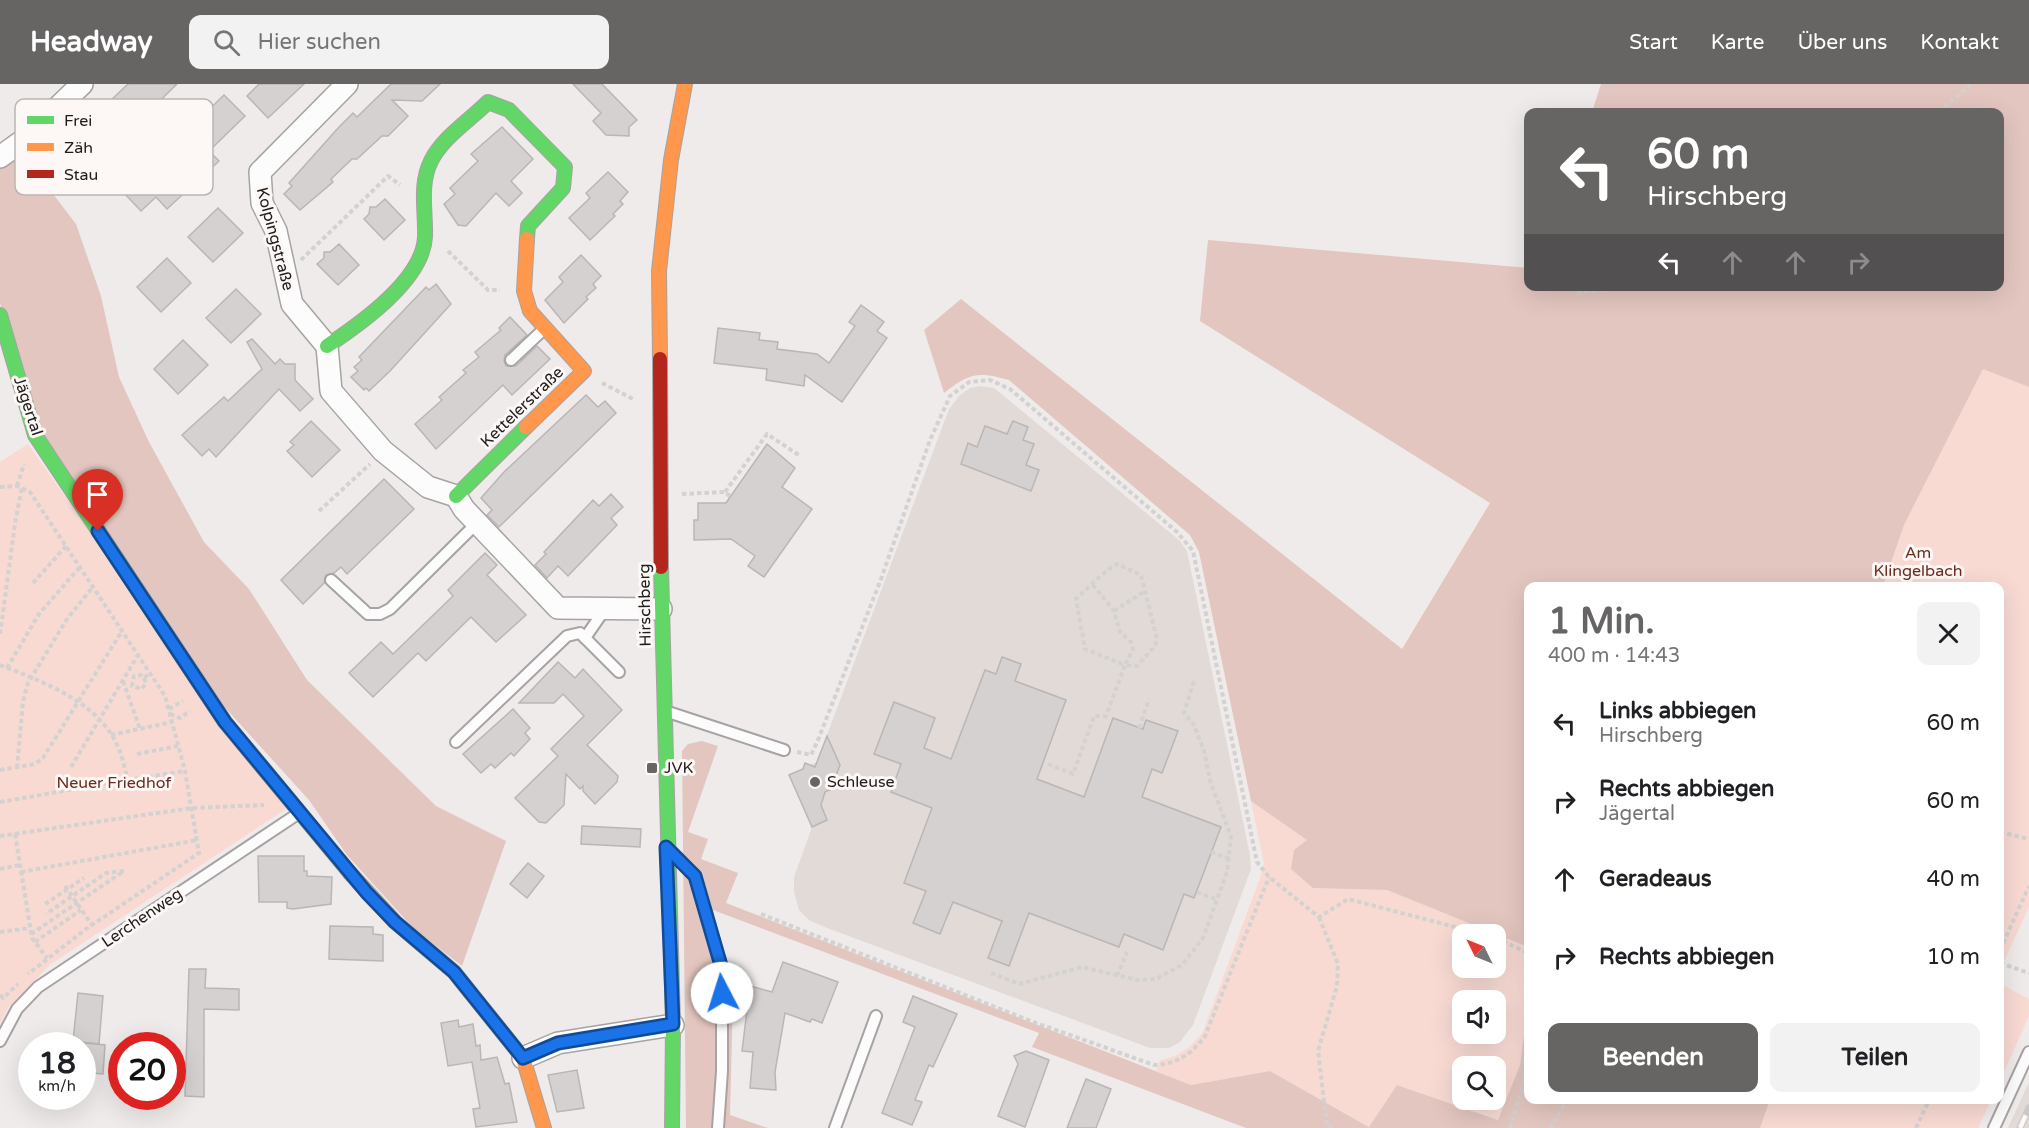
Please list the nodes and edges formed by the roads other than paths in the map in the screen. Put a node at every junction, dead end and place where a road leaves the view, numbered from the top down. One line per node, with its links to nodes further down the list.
1 (82, 84): 4 (street)
2 (347, 84): 9 (street, Kolpingstraße)
3 (685, 84): 15 (street, Hirschberg)
4 (66, 99)
5 (15, 146): 6 (street)
6 (0, 157)
7 (0, 315): 21 (street, Jägertal)
8 (545, 328): 9 (street, Kettelerstraße); 10 (lane); 11 (street, Kettelerstraße)
9 (327, 346): 11 (street)
10 (511, 360)
11 (456, 496): 12 (street)
12 (477, 523): 13 (lane); 14 (street)
13 (331, 580)
14 (607, 607): 15 (street); 16 (lane)
15 (661, 609): 18 (street, Hirschberg)
16 (585, 638): 17 (lane); 19 (lane)
17 (619, 672)
18 (665, 711): 20 (lane); 22 (street, Hirschberg)
19 (456, 742)
20 (784, 750)
21 (298, 807): 25 (lane, Lerchenweg); 27 (street, Jägertal)
22 (666, 847): 24 (street, Hirschberg); 30 (lane)
23 (876, 1016): 31 (lane)
24 (673, 1024): 27 (street); 29 (street, Hirschberg)
25 (0, 1041)
26 (2029, 1052): 32 (lane)
27 (523, 1058): 28 (street)
28 (544, 1124)
29 (672, 1128)
30 (718, 1128)
31 (835, 1128)
32 (1994, 1128)

